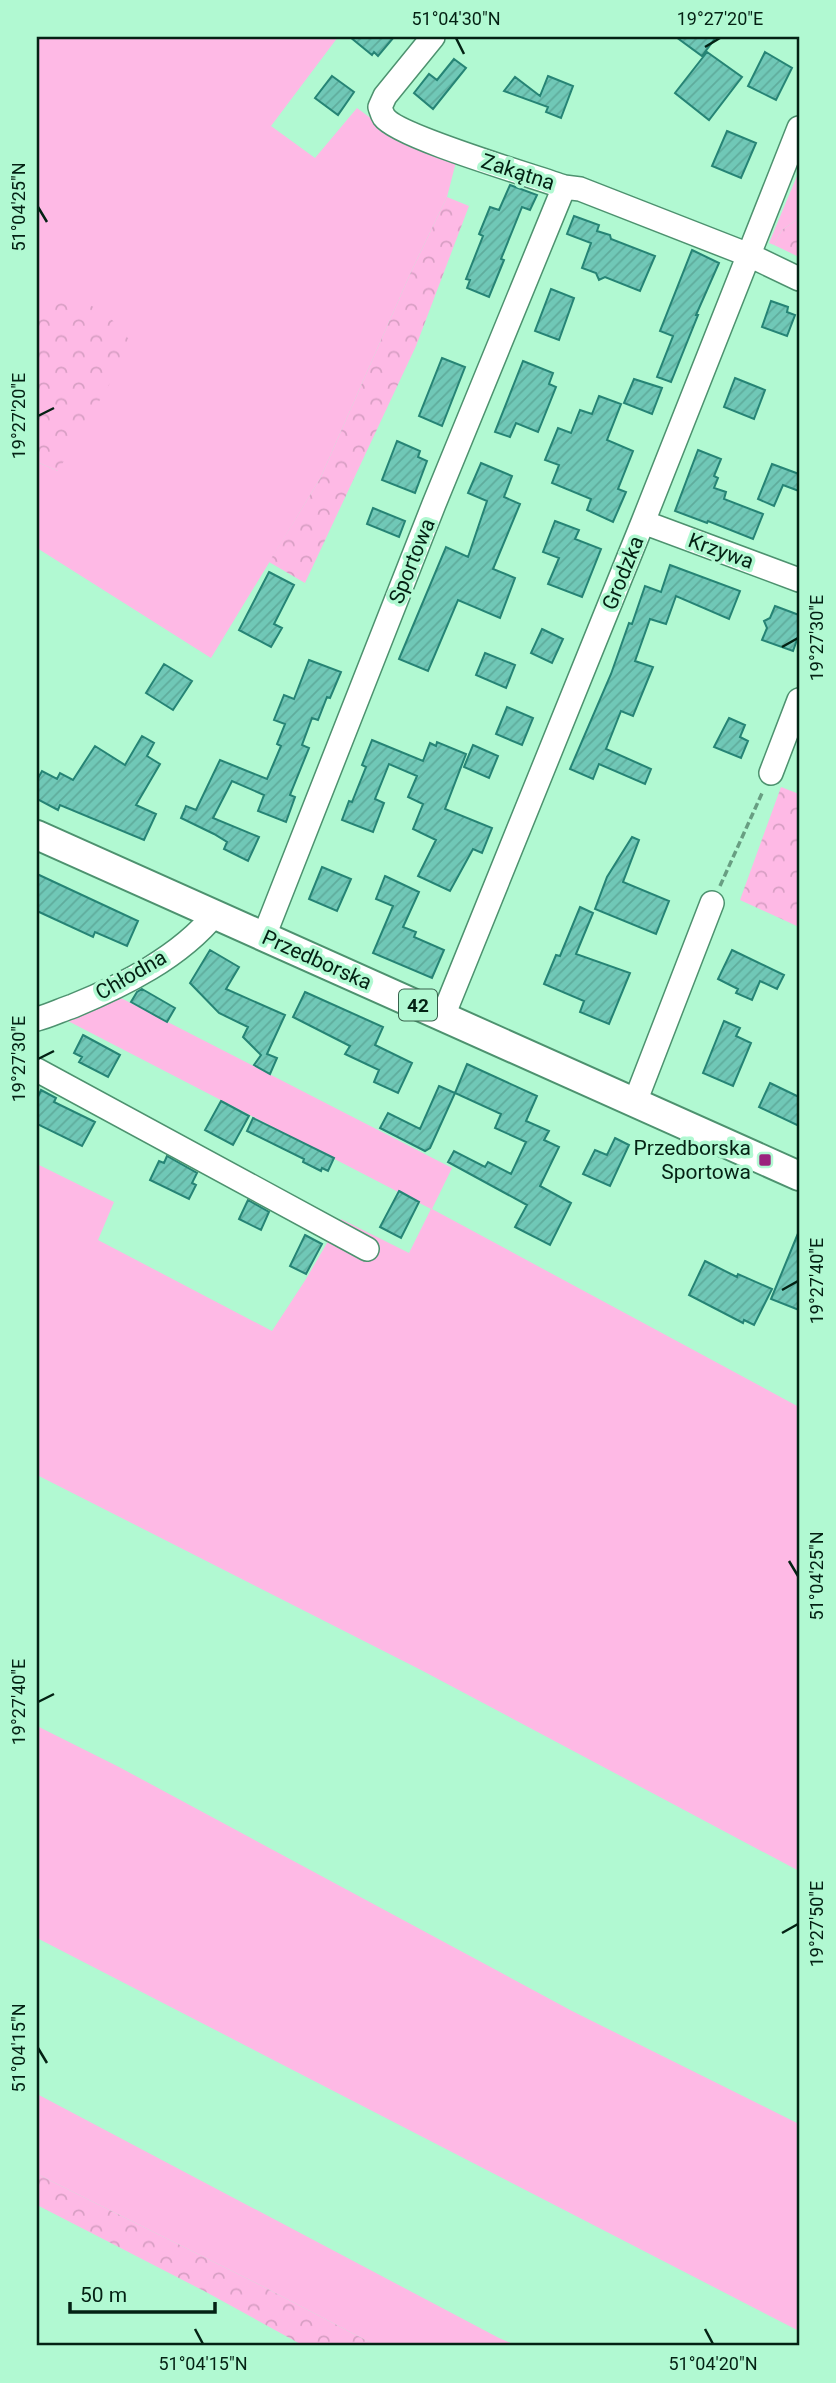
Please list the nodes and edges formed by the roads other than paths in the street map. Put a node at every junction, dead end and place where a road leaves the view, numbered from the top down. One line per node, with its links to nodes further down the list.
1 (433, 37): 3 (street, Zakątna)
2 (799, 128): 4 (street, Grodzka)
3 (564, 187): 4 (street, Zakątna); 13 (street, Sportowa)
4 (749, 255): 5 (street, Zakątna); 6 (street, Grodzka)
5 (799, 279)
6 (643, 522): 7 (street, Krzywa); 14 (street, Grodzka)
7 (799, 580)
8 (799, 700): 9 (street)
9 (771, 773)
10 (37, 835): 12 (main road, Przedborska / 42)
11 (712, 903): 17 (street)
12 (215, 914): 13 (main road, Przedborska / 42); 15 (street, Chłodna)
13 (264, 936): 14 (main road, Przedborska / 42)
14 (443, 1016): 17 (main road, Przedborska / 42)
15 (37, 1019)
16 (37, 1070): 19 (street)
17 (635, 1102): 18 (main road, Przedborska / 42)
18 (799, 1175)
19 (367, 1249)

